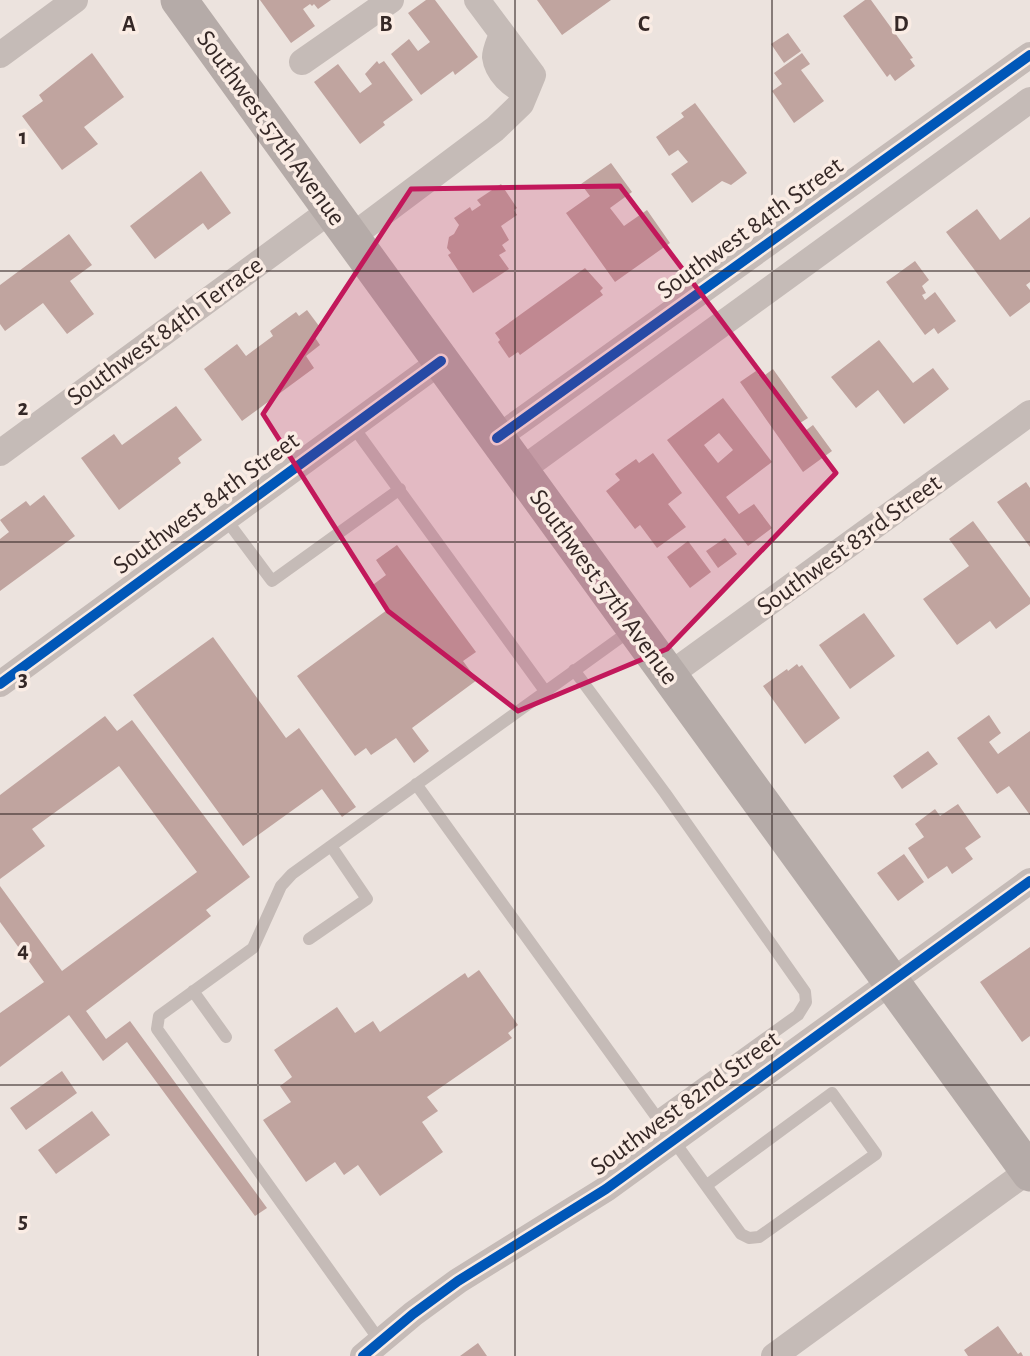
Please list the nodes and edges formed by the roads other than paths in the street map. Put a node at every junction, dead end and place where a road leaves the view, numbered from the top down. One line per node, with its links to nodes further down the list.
1 (75, 0): 5 (street)
2 (179, 0): 9 (main road, Southwest 57th Avenue)
3 (391, 0): 7 (street)
4 (477, 0): 9 (street, Southwest 84th Terrace)
5 (0, 55)
6 (1030, 55): 13 (street, Southwest 84th Street)
7 (302, 62)
8 (1030, 100): 15 (street)
9 (341, 224): 10 (main road, Southwest 57th Avenue); 14 (street, Southwest 84th Terrace)
10 (441, 361): 12 (street, Southwest 84th Street); 13 (main road, Southwest 57th Avenue)
11 (1030, 413): 20 (street, Southwest 83rd Street)
12 (352, 424): 16 (lane); 17 (street, Southwest 84th Street)
13 (497, 438): 15 (main road, Southwest 57th Avenue)
14 (0, 453)
15 (520, 471): 18 (main road, Southwest 57th Avenue)
16 (400, 489): 17 (lane); 22 (lane)
17 (225, 518): 21 (street, Southwest 84th Street)
18 (633, 628): 19 (lane); 20 (main road, Southwest 57th Avenue)
19 (574, 670): 22 (lane); 30 (lane)
20 (668, 676): 27 (main road, Southwest 57th Avenue)
21 (0, 684)
22 (545, 691): 23 (lane)
23 (416, 784): 24 (lane); 30 (lane)
24 (331, 846): 26 (lane); 28 (lane)
25 (1030, 881): 27 (street, Southwest 82nd Street)
26 (309, 939)
27 (892, 982): 31 (street, Southwest 82nd Street); 32 (main road, Southwest 57th Avenue)
28 (193, 991): 29 (lane); 34 (lane)
29 (226, 1037)
30 (656, 1117): 31 (lane)
31 (674, 1140): 33 (lane); 34 (street, Southwest 82nd Street)
32 (1029, 1172): 35 (street)
33 (707, 1185): 33 (lane)
34 (372, 1349)
35 (775, 1356)

